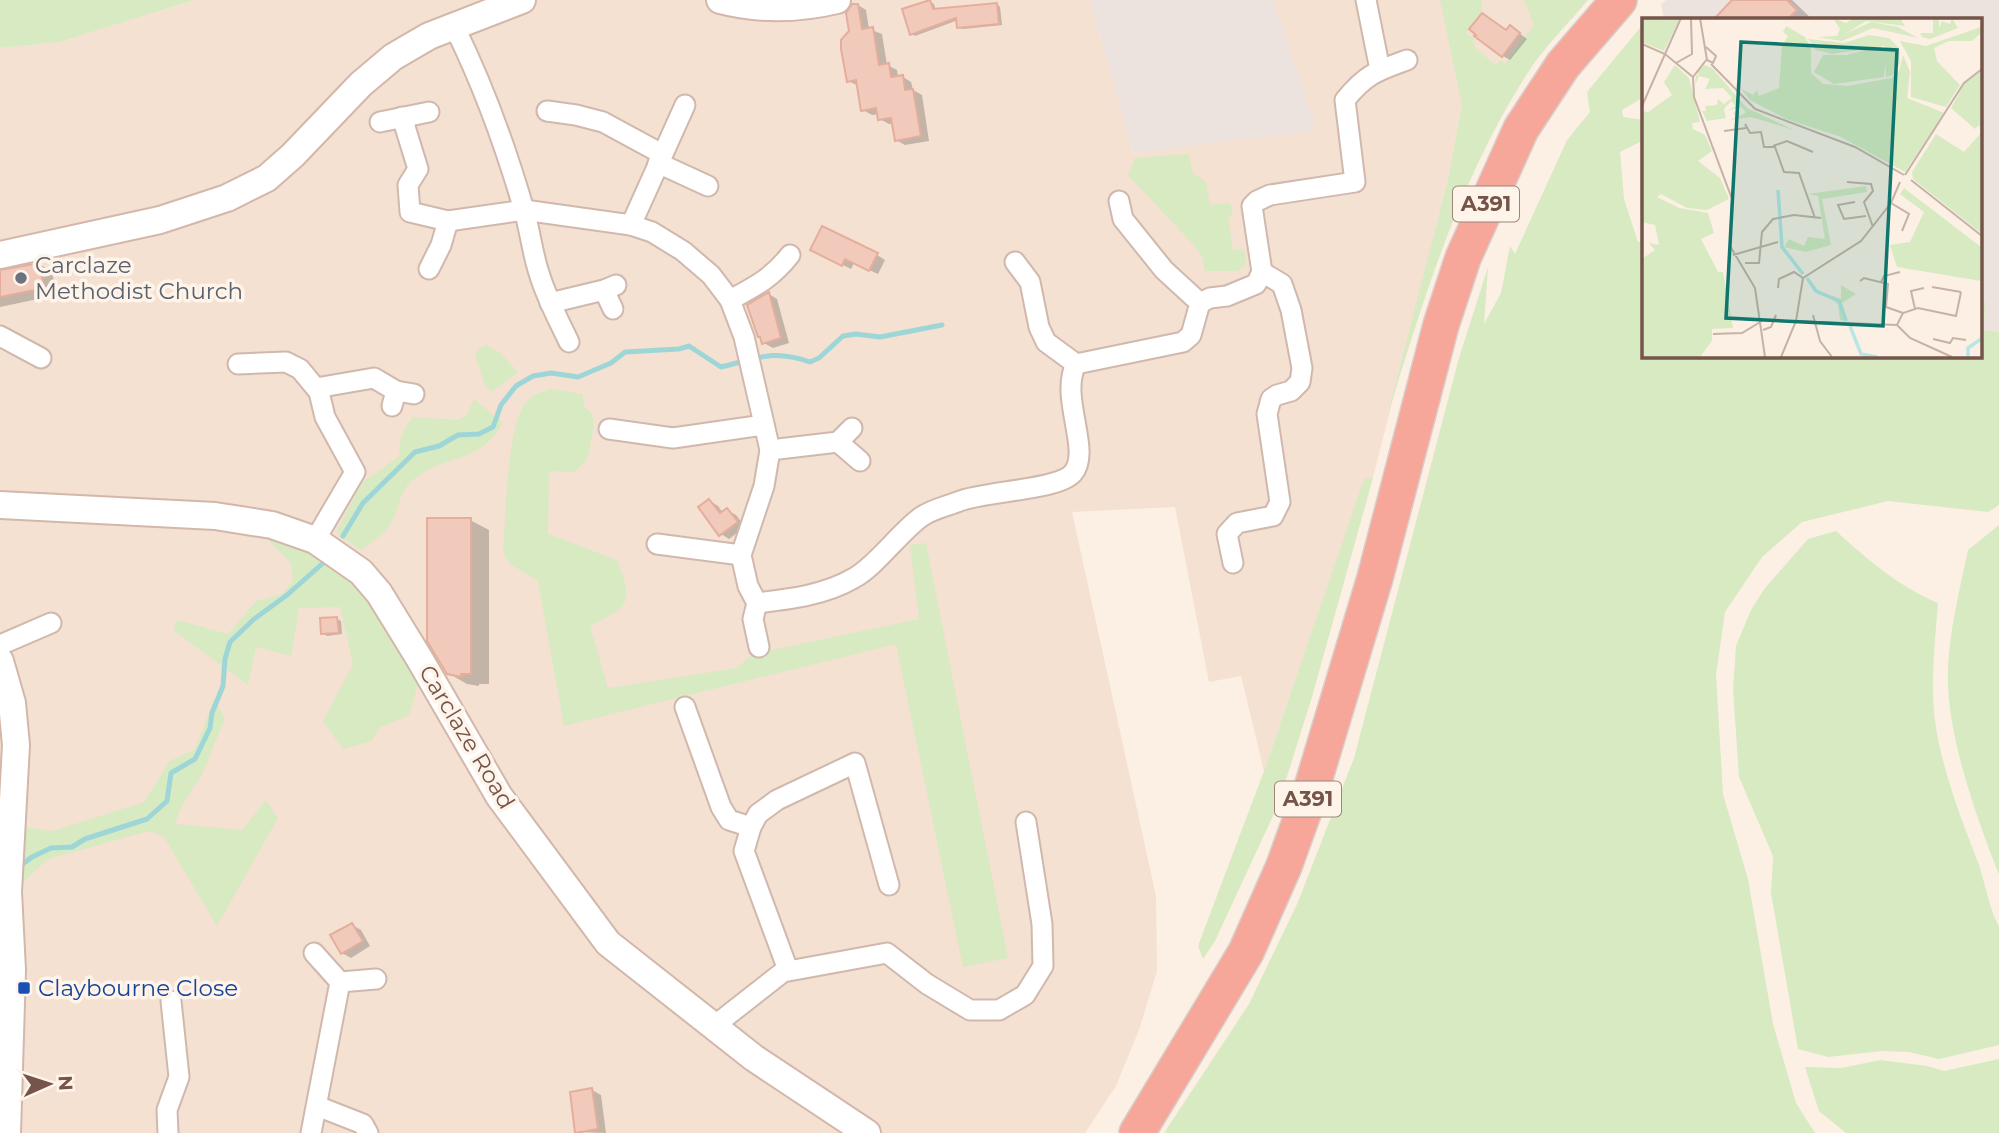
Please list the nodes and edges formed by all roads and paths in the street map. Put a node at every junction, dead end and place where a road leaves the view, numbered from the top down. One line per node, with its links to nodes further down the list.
1 (522, 0): 6 (street)
2 (720, 0): 3 (street)
3 (837, 0)
4 (1366, 0): 8 (street)
5 (1619, 0): 67 (highway, A391)
6 (455, 28): 17 (street); 21 (street)
7 (1407, 60): 8 (street)
8 (1380, 70): 24 (street)
9 (685, 105): 14 (street)
10 (547, 111): 14 (street)
11 (429, 112): 12 (street)
12 (402, 117): 13 (street); 18 (street)
13 (380, 122)
14 (660, 158): 15 (street); 19 (street)
15 (708, 186)
16 (1119, 201): 27 (street)
17 (524, 210): 18 (street); 19 (street); 26 (street)
18 (448, 221): 23 (street)
19 (631, 225): 25 (street)
20 (790, 254): 25 (street)
21 (0, 255)
22 (1015, 262): 33 (street)
23 (429, 269)
24 (1262, 272): 27 (street); 44 (street)
25 (730, 300): 36 (street)
26 (550, 303): 28 (street); 30 (street)
27 (1200, 303): 33 (street)
28 (613, 309)
29 (0, 336): 31 (street)
30 (569, 342)
31 (41, 358)
32 (238, 363): 34 (street)
33 (1076, 364): 45 (street)
34 (316, 388): 35 (street); 41 (street)
35 (400, 397)
36 (764, 425): 37 (street); 38 (street)
37 (609, 429)
38 (770, 450): 39 (street); 43 (street)
39 (860, 461)
40 (0, 505): 41 (street, Carclaze Road)
41 (315, 540): 60 (street, Carclaze Road)
42 (657, 544): 43 (street)
43 (741, 555): 45 (street)
44 (1233, 563)
45 (757, 603): 48 (street)
46 (51, 623): 47 (street)
47 (0, 645)
48 (760, 647)
49 (0, 661): 59 (street)
50 (685, 707): 52 (street)
51 (1026, 821): 55 (street)
52 (751, 827): 53 (street); 55 (street)
53 (889, 885)
54 (314, 953): 57 (street)
55 (788, 970): 60 (street)
56 (376, 979): 57 (street)
57 (340, 982): 61 (street)
58 (171, 1001): 63 (street)
59 (5, 1026): 62 (street)
60 (714, 1026): 66 (street, Carclaze Road)
61 (317, 1106): 64 (street); 65 (street)
62 (7, 1133)
63 (168, 1133)
64 (311, 1133)
65 (368, 1133)
66 (867, 1133)
67 (1137, 1133)

